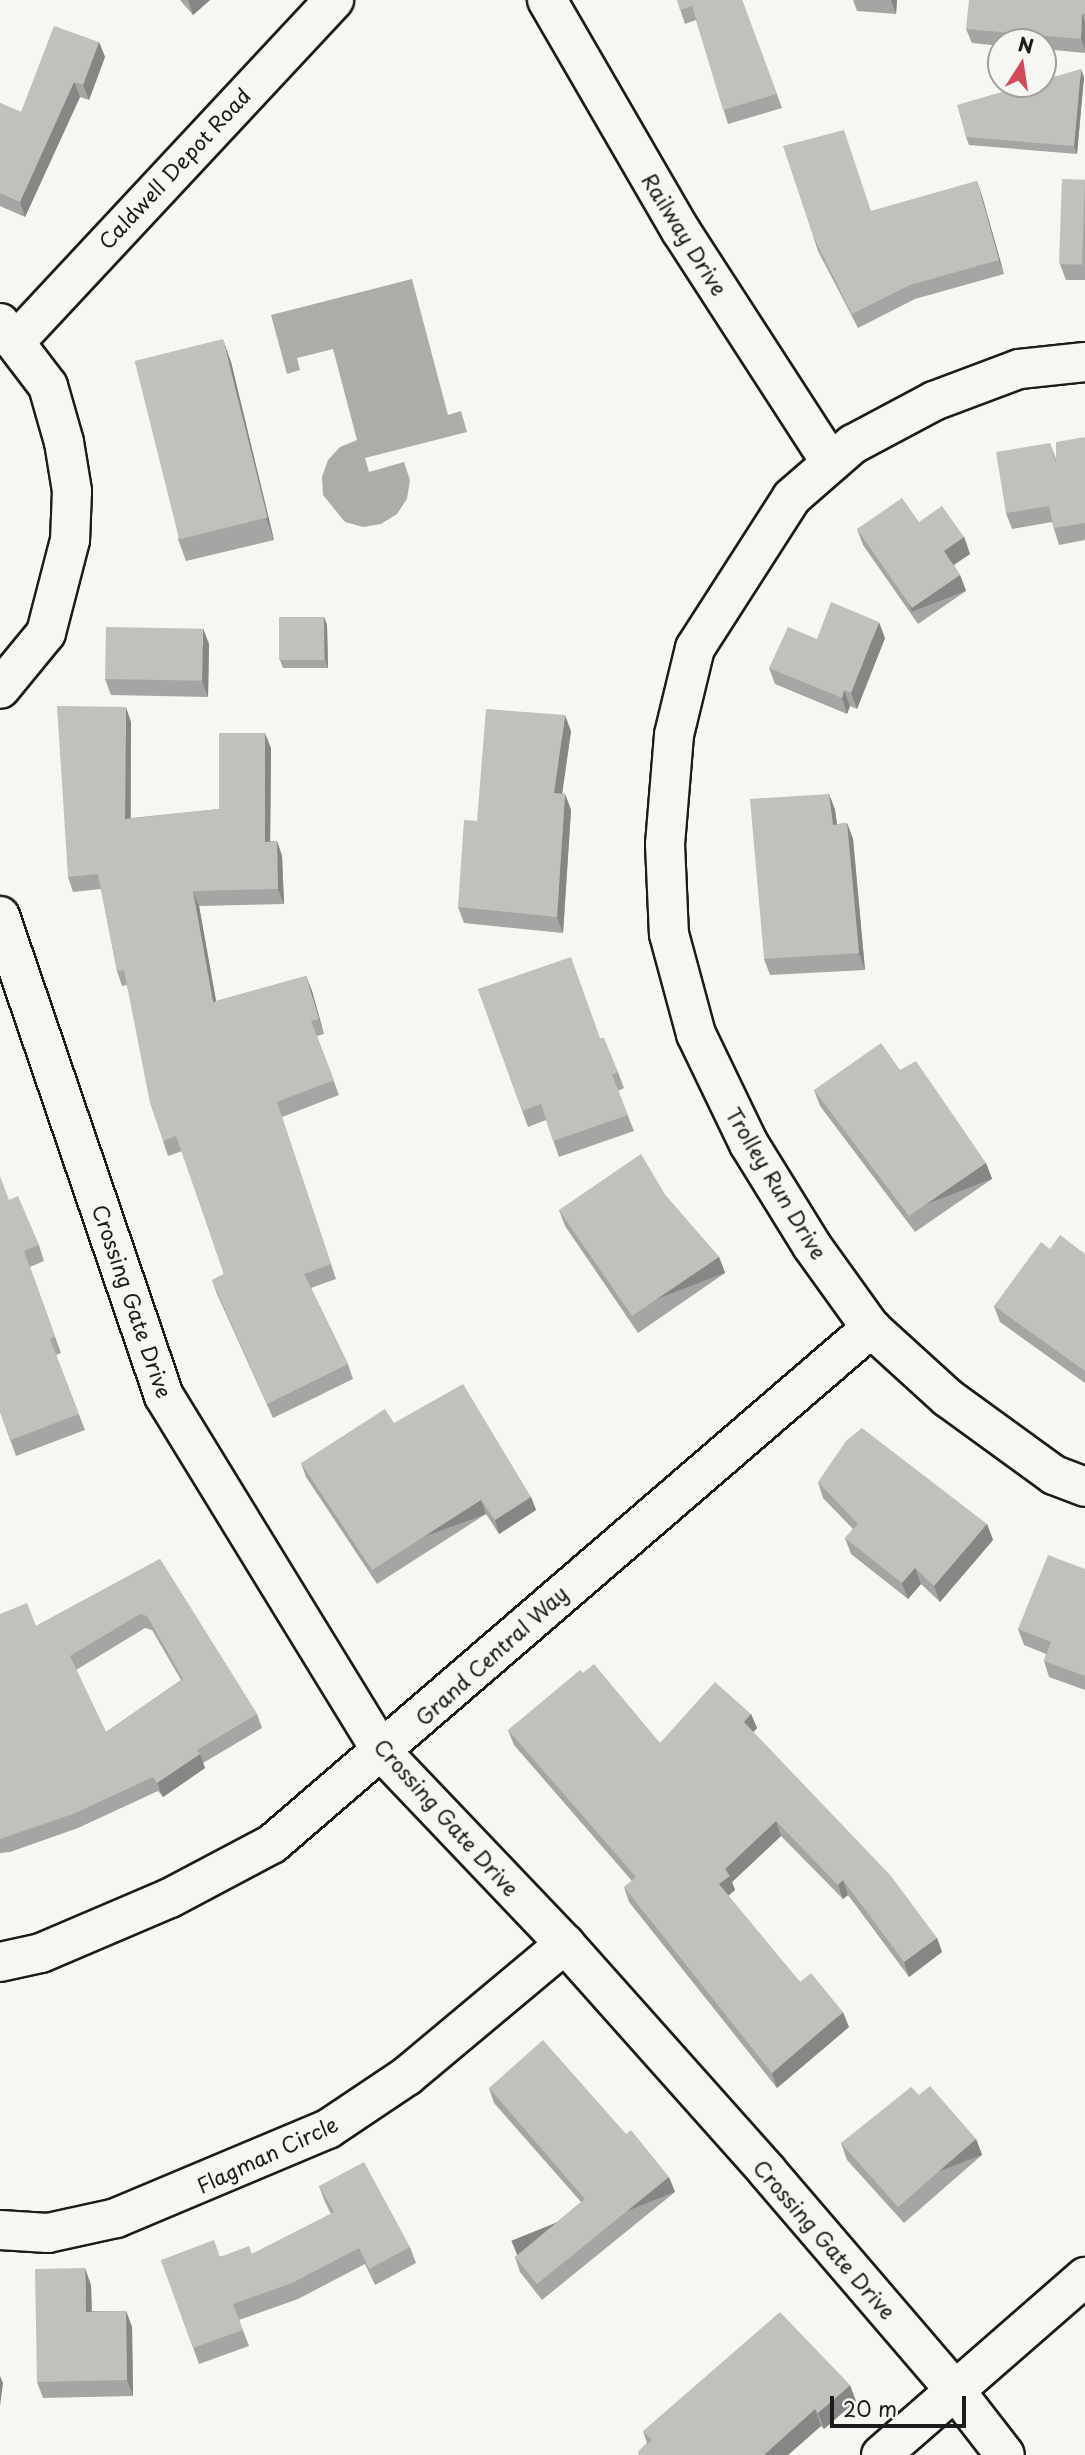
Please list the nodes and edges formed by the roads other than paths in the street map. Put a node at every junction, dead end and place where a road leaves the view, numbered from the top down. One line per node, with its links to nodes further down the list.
1 (334, 0): 3 (street, Caldwell Depot Road)
2 (547, 0): 5 (street, Railway Drive)
3 (8, 332): 6 (street)
4 (1085, 362): 5 (street, Trolley Run Drive)
5 (831, 463): 8 (street, Trolley Run Drive)
6 (0, 689)
7 (0, 916): 10 (street, Crossing Gate Drive)
8 (871, 1328): 9 (street, Trolley Run Drive); 10 (street, Grand Central Way)
9 (1085, 1487)
10 (382, 1752): 11 (street, Crossing Gate Drive); 12 (street, Grand Central Way)
11 (565, 1944): 13 (street, Flagman Circle); 15 (street, Crossing Gate Drive)
12 (0, 1962)
13 (0, 2230)
14 (1085, 2277): 15 (street)
15 (954, 2389): 16 (street); 17 (street, Crossing Gate Drive)
16 (881, 2455)
17 (1005, 2455)

